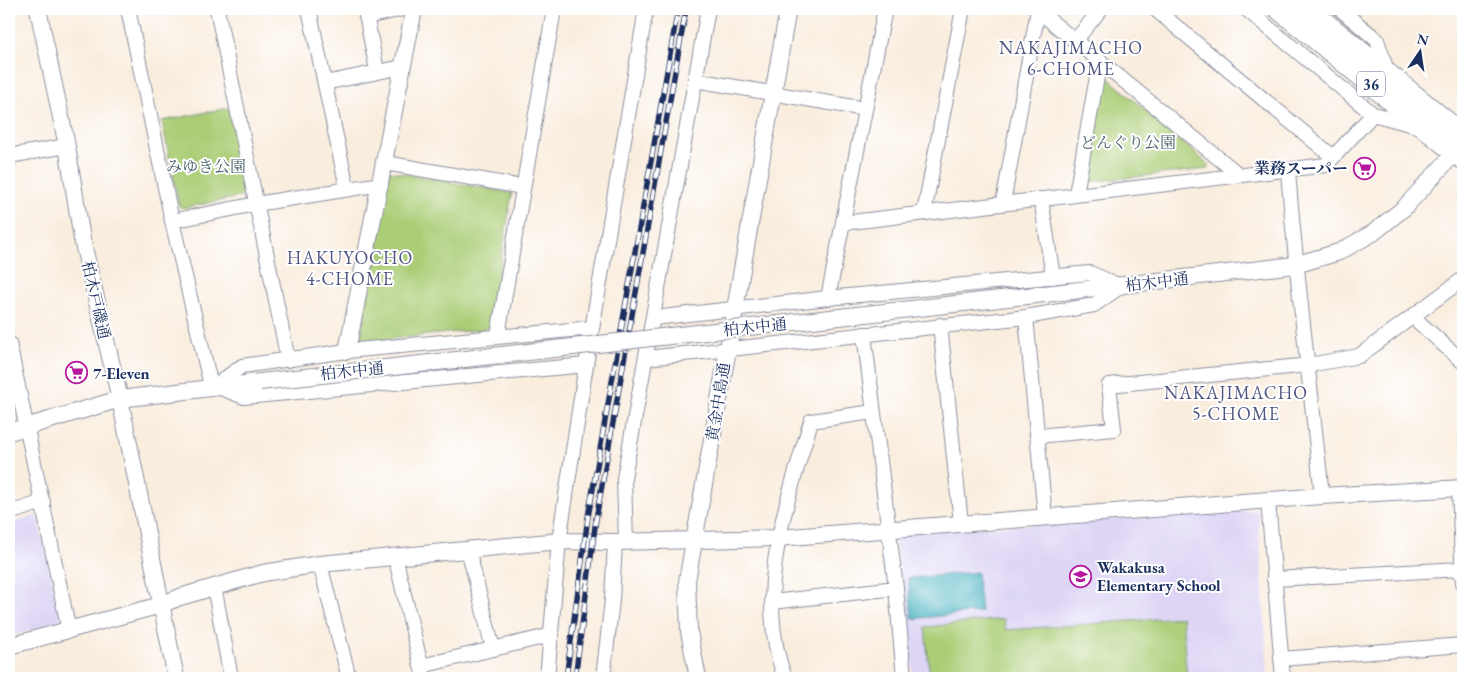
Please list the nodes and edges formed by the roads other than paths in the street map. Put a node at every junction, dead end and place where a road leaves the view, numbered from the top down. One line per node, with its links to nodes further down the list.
1 (38, 9): 32 (street, 柏木戸磯通)
2 (128, 9): 47 (street)
3 (217, 9): 45 (street)
4 (309, 9): 27 (street)
5 (403, 9): 20 (street)
6 (414, 9): 23 (street)
7 (554, 9): 40 (street)
8 (646, 9): 59 (street)
9 (708, 9): 26 (street)
10 (788, 9): 28 (street, 黄金中島通)
11 (884, 9): 29 (street)
12 (963, 9): 46 (street)
13 (1102, 9): 21 (street)
14 (1155, 9): 35 (street)
15 (1246, 9): 30 (street)
16 (1280, 9): 31 (highway, 36)
17 (1307, 9): 25 (highway, 36)
18 (1340, 9): 25 (street)
19 (1037, 10): 21 (street); 44 (street)
20 (365, 13): 24 (street)
21 (1076, 41): 22 (street)
22 (1100, 60): 38 (street); 42 (street)
23 (402, 67): 24 (street); 36 (street)
24 (377, 71): 27 (street)
25 (1388, 76): 33 (highway, 36)
26 (695, 80): 28 (street); 57 (street)
27 (325, 83): 41 (street)
28 (772, 94): 29 (street); 54 (street, 黄金中島通)
29 (865, 109): 48 (street)
30 (1373, 114): 31 (street); 35 (street)
31 (1425, 128): 33 (highway, 36)
32 (67, 146): 34 (street); 71 (street, 柏木戸磯通)
33 (1462, 148): 49 (street, 柏木中通)
34 (9, 156)
35 (1333, 157): 37 (street)
36 (385, 163): 39 (street); 40 (street)
37 (1288, 170): 38 (street); 49 (street)
38 (1238, 174): 42 (street)
39 (381, 184): 41 (street); 64 (street)
40 (522, 187): 61 (street)
41 (347, 188): 45 (street)
42 (1076, 194): 43 (street)
43 (1041, 199): 44 (street); 50 (street)
44 (1003, 203): 46 (street)
45 (256, 204): 47 (street); 66 (street)
46 (924, 213): 48 (street)
47 (172, 221): 70 (street)
48 (843, 224): 53 (street)
49 (1295, 265): 52 (street, 柏木中通); 69 (street)
50 (1053, 276): 52 (street); 53 (street)
51 (1463, 279): 56 (street)
52 (1120, 287): 55 (street); 70 (street, 柏木中通, bridge)
53 (828, 298): 54 (street)
54 (734, 310): 57 (street); 63 (street, 黄金中島通)
55 (1026, 317): 58 (street); 75 (street)
56 (1413, 317): 67 (street); 69 (street)
57 (654, 318): 65 (street)
58 (940, 325): 60 (street); 82 (street)
59 (592, 328): 61 (street); 68 (street)
60 (864, 334): 63 (street); 72 (street)
61 (498, 335): 64 (street)
62 (9, 347): 73 (street)
63 (726, 350): 65 (street); 85 (street, 黄金中島通)
64 (348, 351): 66 (street)
65 (647, 358): 87 (street)
66 (288, 360): 70 (street)
67 (1463, 362)
68 (586, 365): 70 (street); 86 (street)
69 (1309, 365): 75 (street); 77 (street)
70 (213, 386): 71 (street, 柏木中通)
71 (120, 399): 73 (street, 柏木中通); 97 (street, 柏木戸磯通)
72 (873, 412): 83 (street); 84 (street)
73 (28, 426): 74 (street, 柏木中通); 79 (street)
74 (9, 432)
75 (1037, 436): 81 (street)
76 (1461, 488): 77 (street); 91 (street)
77 (1322, 496): 78 (street)
78 (1268, 501): 81 (street); 92 (street)
79 (43, 502): 80 (street); 98 (street)
80 (9, 513)
81 (1045, 517): 82 (street)
82 (962, 523): 83 (street)
83 (888, 528): 84 (street); 95 (street)
84 (777, 538): 85 (street); 96 (street)
85 (695, 539): 87 (street); 110 (street, 黄金中島通)
86 (560, 540): 87 (street); 88 (street); 99 (street)
87 (621, 542): 109 (street)
88 (468, 549): 89 (street); 102 (street)
89 (395, 556): 90 (street); 104 (street)
90 (320, 564): 94 (street); 107 (street)
91 (1462, 569): 92 (street); 93 (street)
92 (1274, 579): 103 (street)
93 (1463, 583)
94 (214, 586): 97 (street); 106 (street)
95 (896, 588): 96 (street); 112 (street)
96 (772, 602): 111 (street)
97 (161, 605): 98 (street); 105 (street, 柏木戸磯通)
98 (69, 631): 101 (street)
99 (552, 635): 102 (street); 108 (street)
100 (1463, 645): 103 (street)
101 (9, 646)
102 (492, 649): 104 (street)
103 (1281, 659): 113 (street)
104 (423, 672)
105 (176, 678)
106 (231, 678)
107 (349, 678)
108 (547, 678)
109 (603, 678)
110 (698, 678)
111 (785, 678)
112 (904, 678)
113 (1283, 678)

